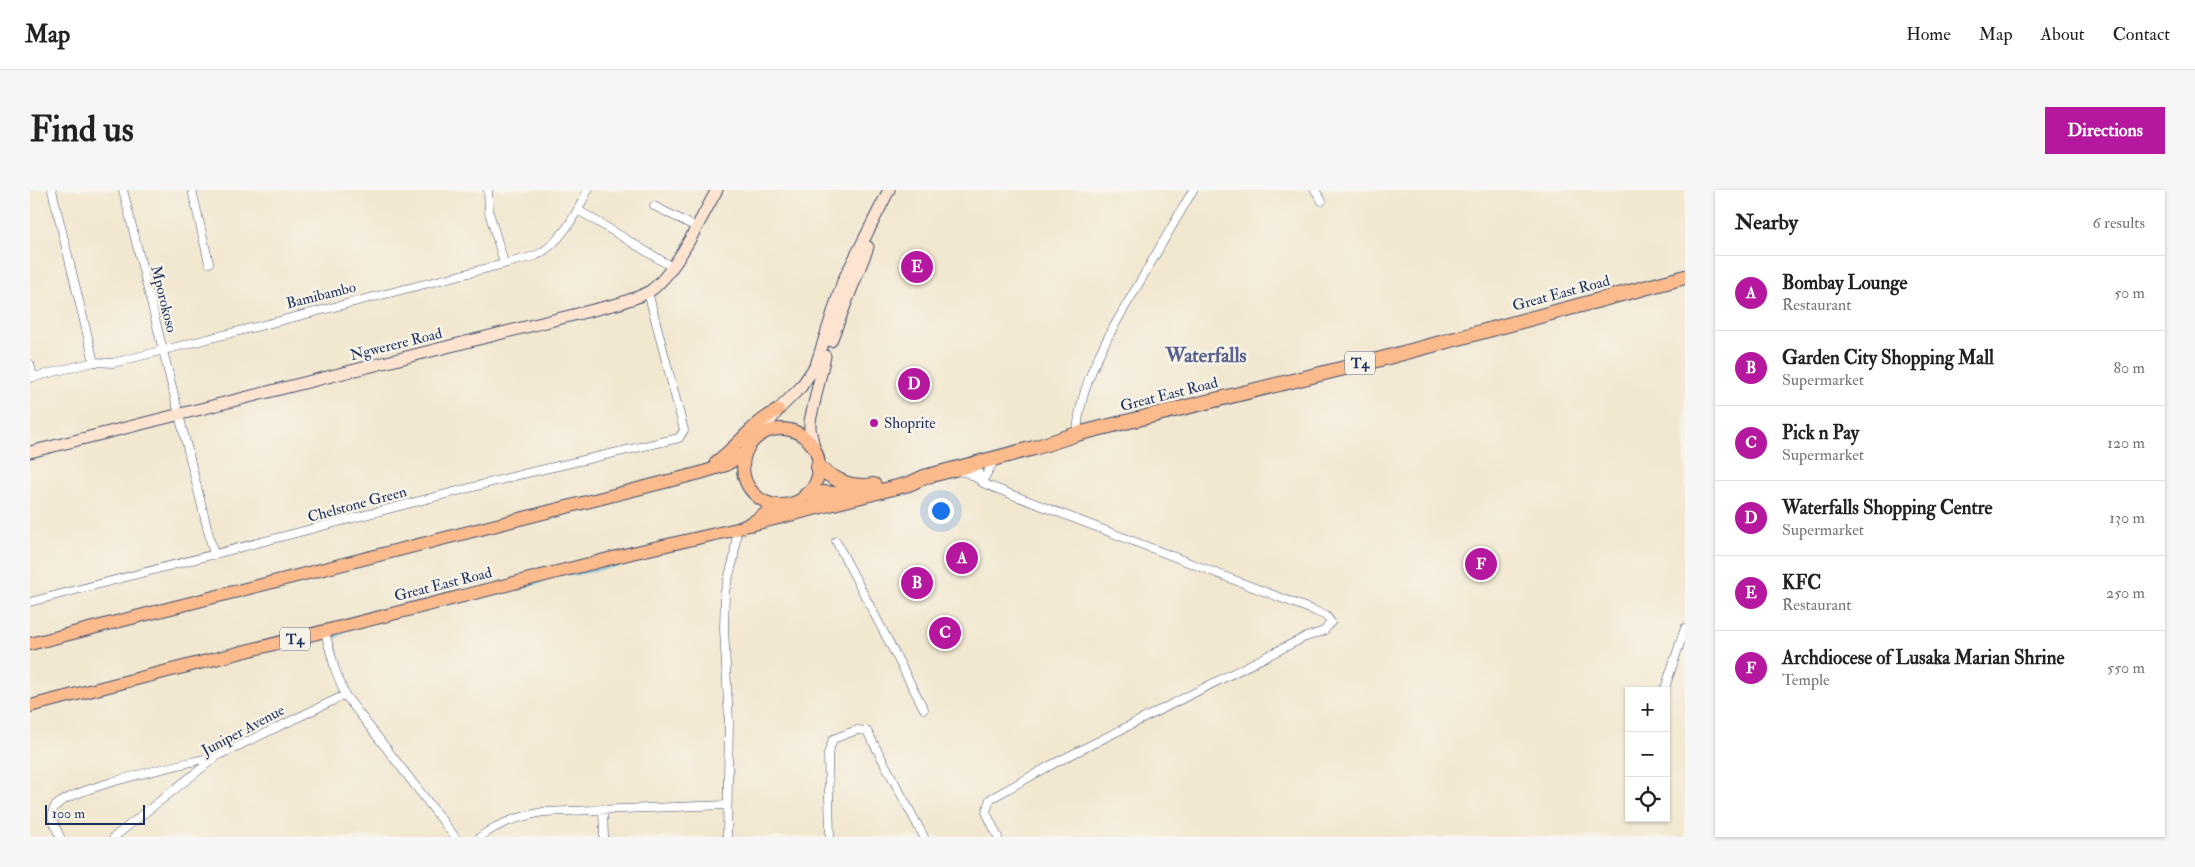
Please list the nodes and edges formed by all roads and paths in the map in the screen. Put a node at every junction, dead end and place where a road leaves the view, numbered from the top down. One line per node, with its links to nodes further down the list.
1 (52, 190): 20 (street)
2 (122, 190): 19 (street, Mporokoso)
3 (192, 190): 14 (street)
4 (488, 190): 15 (street)
5 (588, 190): 12 (street, Bamibambo)
6 (717, 190): 13 (street, Ngwerere Road)
7 (895, 190): 23 (street); 27 (street)
8 (1193, 190): 26 (street)
9 (1315, 190): 10 (street)
10 (1322, 201)
11 (654, 206): 13 (street)
12 (578, 210): 15 (street, Bamibambo); 16 (street)
13 (696, 227): 16 (street, Ngwerere Road)
14 (209, 263)
15 (504, 263): 19 (street, Bamibambo)
16 (672, 267): 18 (street, Ngwerere Road)
17 (1685, 277): 26 (highway, Great East Road / T4)
18 (648, 292): 24 (street, Ngwerere Road); 42 (street, Chelstone Green)
19 (163, 350): 20 (street, Bamibambo); 24 (street, Mporokoso)
20 (94, 362): 22 (street, Bamibambo)
21 (30, 364): 22 (street)
22 (32, 377)
23 (778, 410): 25 (street); 34 (main road)
24 (179, 414): 28 (street, Ngwerere Road); 42 (street, Mporokoso)
25 (761, 434): 27 (main road); 29 (main road)
26 (1077, 434): 30 (highway, Great East Road / T4)
27 (814, 447): 32 (main road)
28 (30, 452)
29 (745, 453): 34 (main road); 39 (main road)
30 (995, 459): 31 (highway, Great East Road / T4); 36 (street)
31 (978, 463): 33 (highway, Great East Road / T4); 36 (street)
32 (818, 467): 35 (highway, Great East Road / T4); 38 (main road)
33 (952, 470): 35 (highway, Great East Road / T4); 36 (street)
34 (700, 473): 46 (main road)
35 (924, 478): 37 (highway, Great East Road / T4)
36 (983, 481): 62 (street)
37 (864, 494): 38 (highway, Great East Road / T4); 40 (highway, Great East Road)
38 (806, 495): 39 (main road)
39 (778, 506): 40 (main road, T4)
40 (743, 527): 45 (main road, Great East Road / T4); 52 (street)
41 (836, 542): 50 (street)
42 (214, 555): 43 (street, Chelstone Green)
43 (30, 602)
44 (1685, 628): 47 (street)
45 (325, 632): 48 (street); 49 (main road, Great East Road / T4)
46 (30, 644)
47 (1665, 687)
48 (345, 695): 51 (street, Juniper Avenue); 56 (street)
49 (30, 706)
50 (924, 710)
51 (217, 756): 54 (street); 55 (street, Juniper Avenue)
52 (727, 805): 53 (street); 59 (street)
53 (603, 809): 57 (street); 58 (street)
54 (60, 837)
55 (114, 837)
56 (455, 837)
57 (480, 837)
58 (604, 837)
59 (727, 837)
60 (830, 837): 61 (street)
61 (924, 837)
62 (998, 837)

